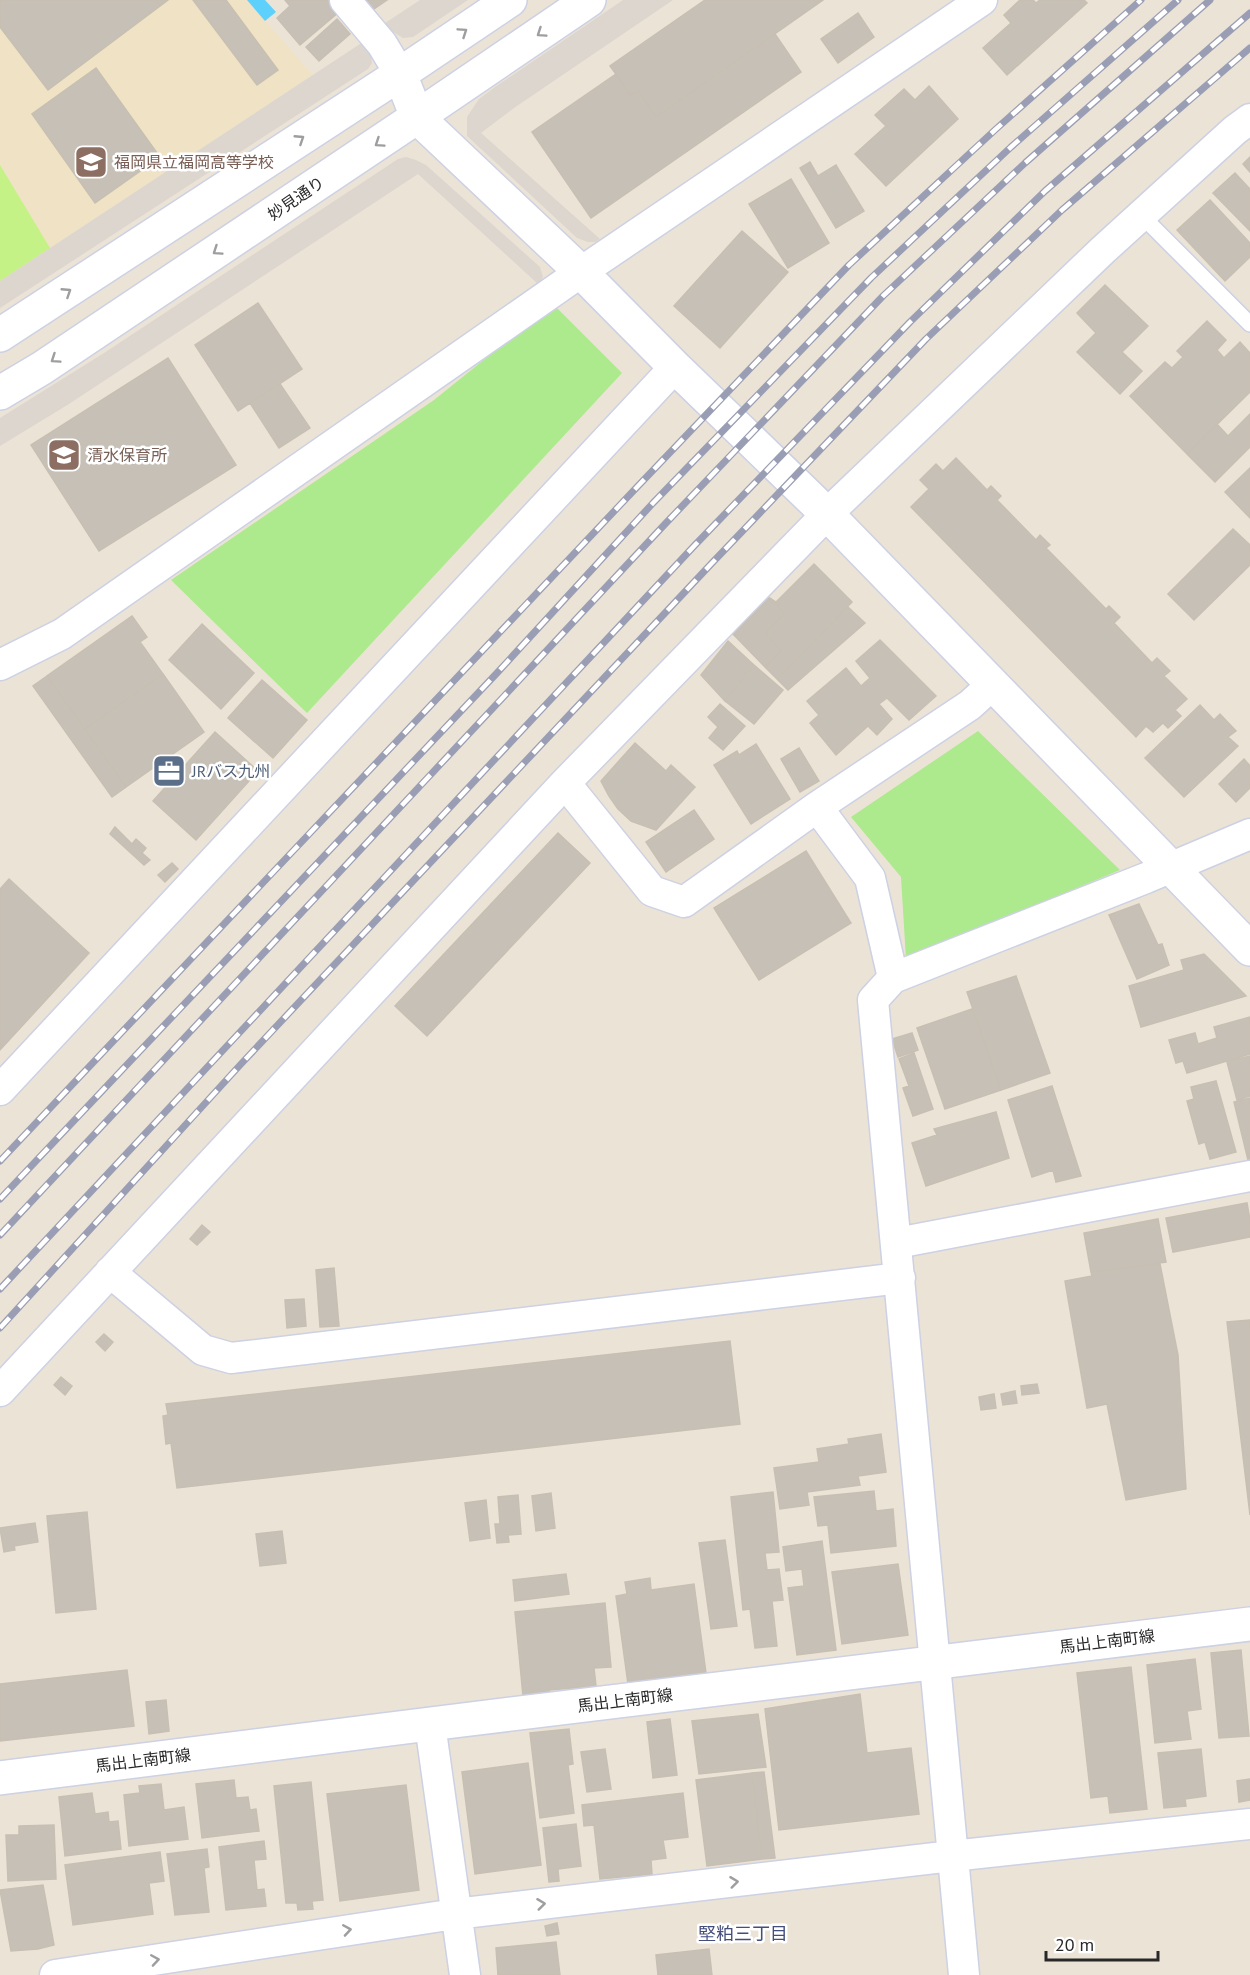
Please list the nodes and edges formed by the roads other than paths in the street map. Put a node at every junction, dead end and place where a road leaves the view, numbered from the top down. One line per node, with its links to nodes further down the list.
1 (345, 0): 5 (street)
2 (510, 0): 5 (main road, one-way to 2)
3 (589, 0): 6 (main road, 妙見通り, one-way to 6)
4 (982, 0): 9 (street)
5 (400, 74): 6 (main road); 11 (main road, one-way to 5)
6 (417, 117): 9 (main road); 13 (main road, 妙見通り, one-way to 13)
7 (1250, 119): 8 (street)
8 (1141, 215): 10 (lane); 14 (street)
9 (580, 272): 12 (main road); 15 (street)
10 (1250, 324)
11 (0, 336)
12 (675, 367): 14 (main road); 23 (street)
13 (0, 393)
14 (826, 514): 16 (main road); 17 (street)
15 (0, 666)
16 (993, 684): 18 (street); 20 (main road)
17 (565, 783): 18 (street); 26 (street)
18 (816, 807): 22 (street)
19 (1250, 834): 20 (street)
20 (1171, 867): 21 (main road); 22 (street)
21 (1250, 949)
22 (893, 978): 25 (street)
23 (0, 1090)
24 (1250, 1176): 25 (street)
25 (897, 1243): 27 (street)
26 (110, 1272): 27 (street); 28 (street)
27 (900, 1278): 30 (street)
28 (0, 1391)
29 (1250, 1624): 30 (main road, 馬出上南町線)
30 (935, 1662): 31 (main road, 馬出上南町線); 34 (street)
31 (430, 1724): 32 (main road, 馬出上南町線); 35 (street)
32 (0, 1778)
33 (1250, 1824): 34 (street)
34 (952, 1856): 35 (street, one-way to 34); 38 (street)
35 (455, 1914): 36 (street, one-way to 35); 37 (street)
36 (55, 1975)
37 (465, 1975)
38 (964, 1975)

